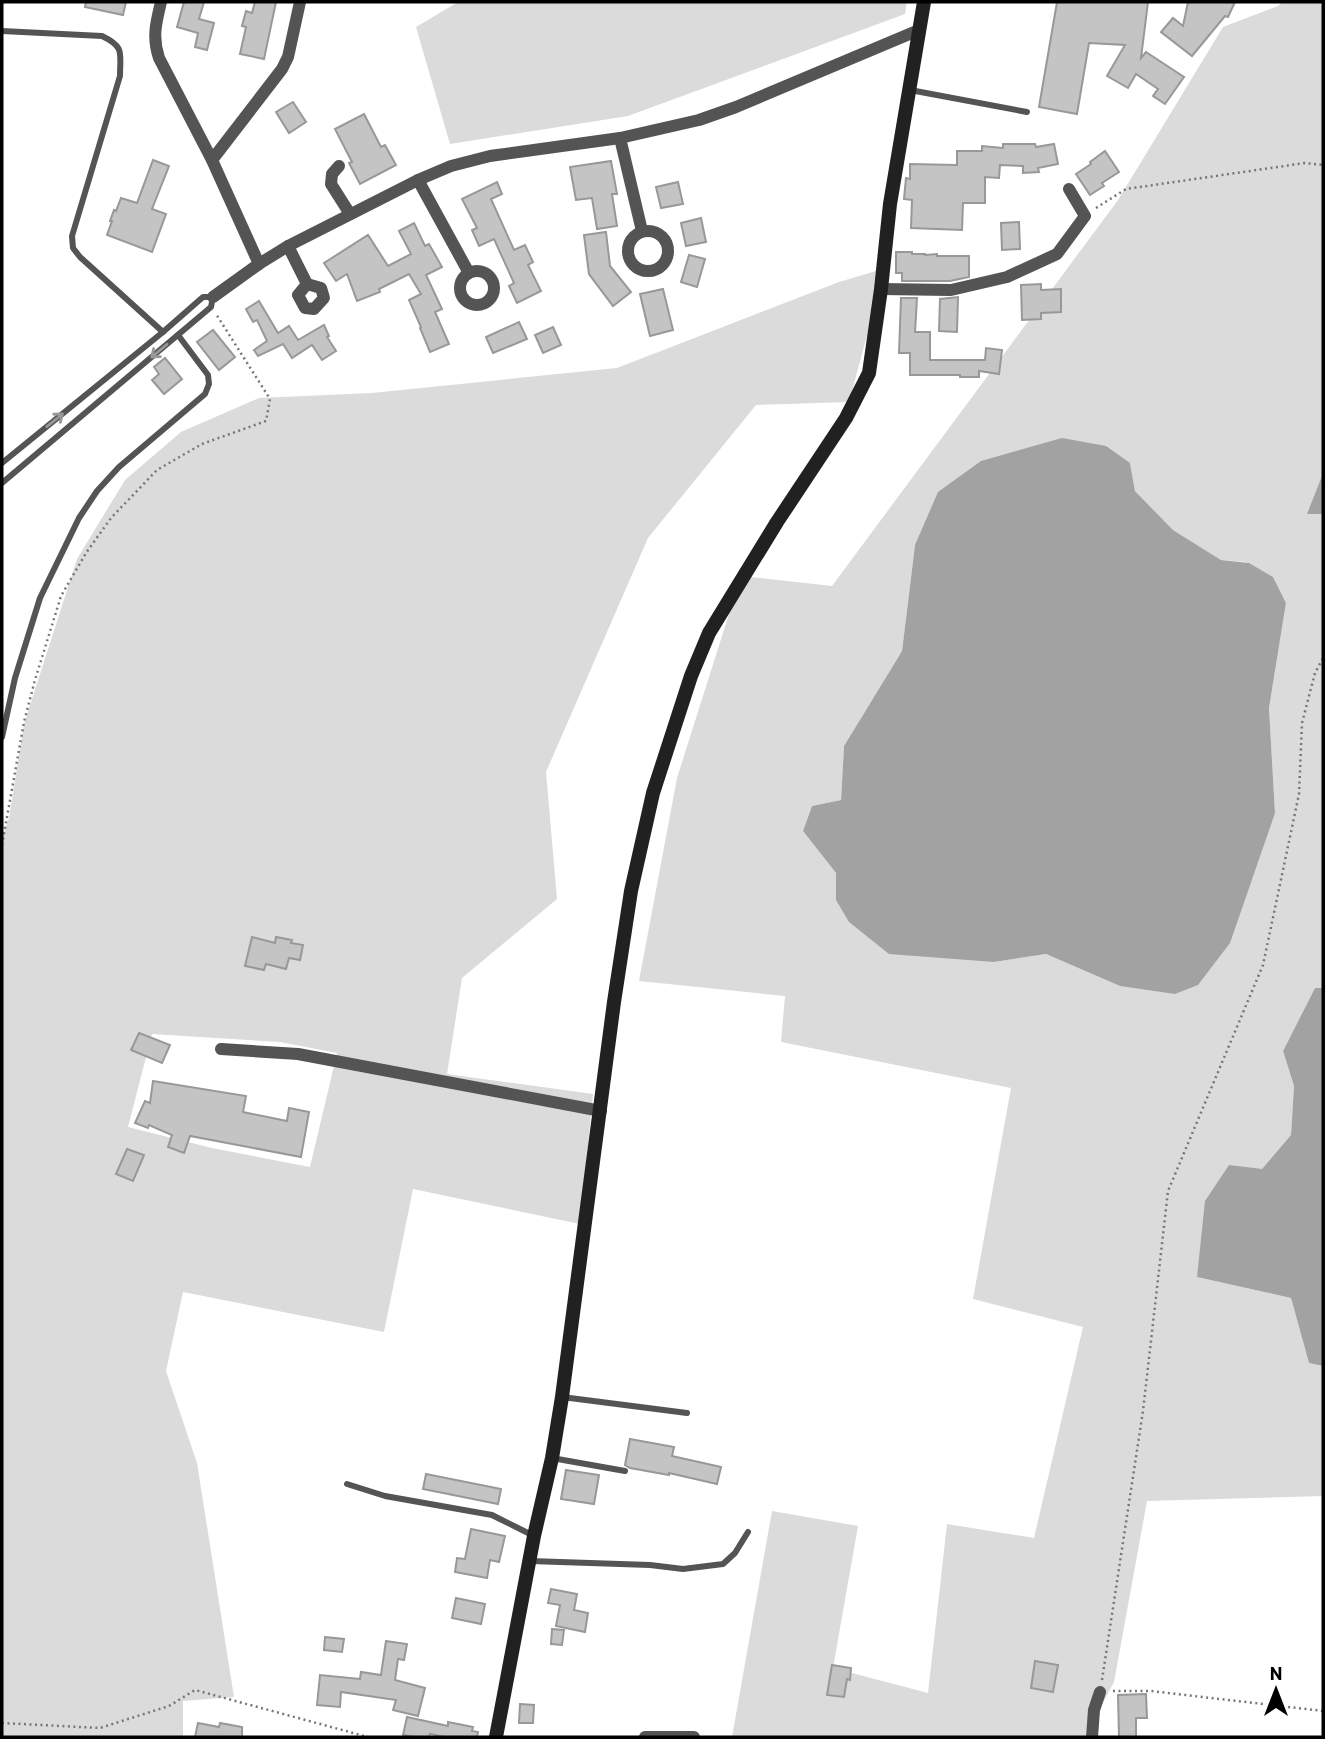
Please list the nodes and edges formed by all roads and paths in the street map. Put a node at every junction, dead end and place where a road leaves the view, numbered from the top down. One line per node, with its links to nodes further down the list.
1 (161, 2): 9 (street)
2 (300, 2): 9 (street)
3 (924, 2): 4 (main road)
4 (919, 30): 6 (main road); 8 (street)
5 (2, 31): 23 (lane)
6 (908, 90): 7 (lane); 21 (main road)
7 (1027, 112)
8 (620, 138): 12 (street); 16 (street)
9 (212, 160): 18 (street)
10 (339, 166): 14 (street)
11 (1323, 166): 15 (path)
12 (418, 180): 14 (street); 19 (street)
13 (1069, 189): 15 (street)
14 (350, 214): 17 (street)
15 (1085, 216): 21 (street)
16 (642, 231)
17 (288, 246): 18 (street); 20 (street)
18 (259, 264): 22 (street)
19 (469, 272)
20 (307, 284)
21 (881, 289): 31 (main road)
22 (212, 302): 23 (lane); 24 (lane); 29 (path)
23 (163, 332): 25 (lane, one-way to 23)
24 (178, 335): 26 (lane, one-way to 26); 28 (lane)
25 (2, 463)
26 (2, 484)
27 (1323, 658): 40 (path)
28 (2, 737)
29 (2, 845)
30 (221, 1049): 31 (street)
31 (601, 1111): 32 (main road)
32 (562, 1397): 33 (lane); 34 (main road)
33 (687, 1413)
34 (552, 1458): 35 (lane); 38 (main road)
35 (625, 1471)
36 (347, 1484): 38 (lane)
37 (748, 1532): 39 (lane)
38 (534, 1536): 39 (main road)
39 (530, 1561): 44 (main road)
40 (1100, 1692): 41 (path); 47 (street)
41 (1323, 1712)
42 (2, 1723): 43 (path)
43 (369, 1737)
44 (496, 1737)
45 (645, 1737): 46 (street)
46 (694, 1737)
47 (1092, 1737)

